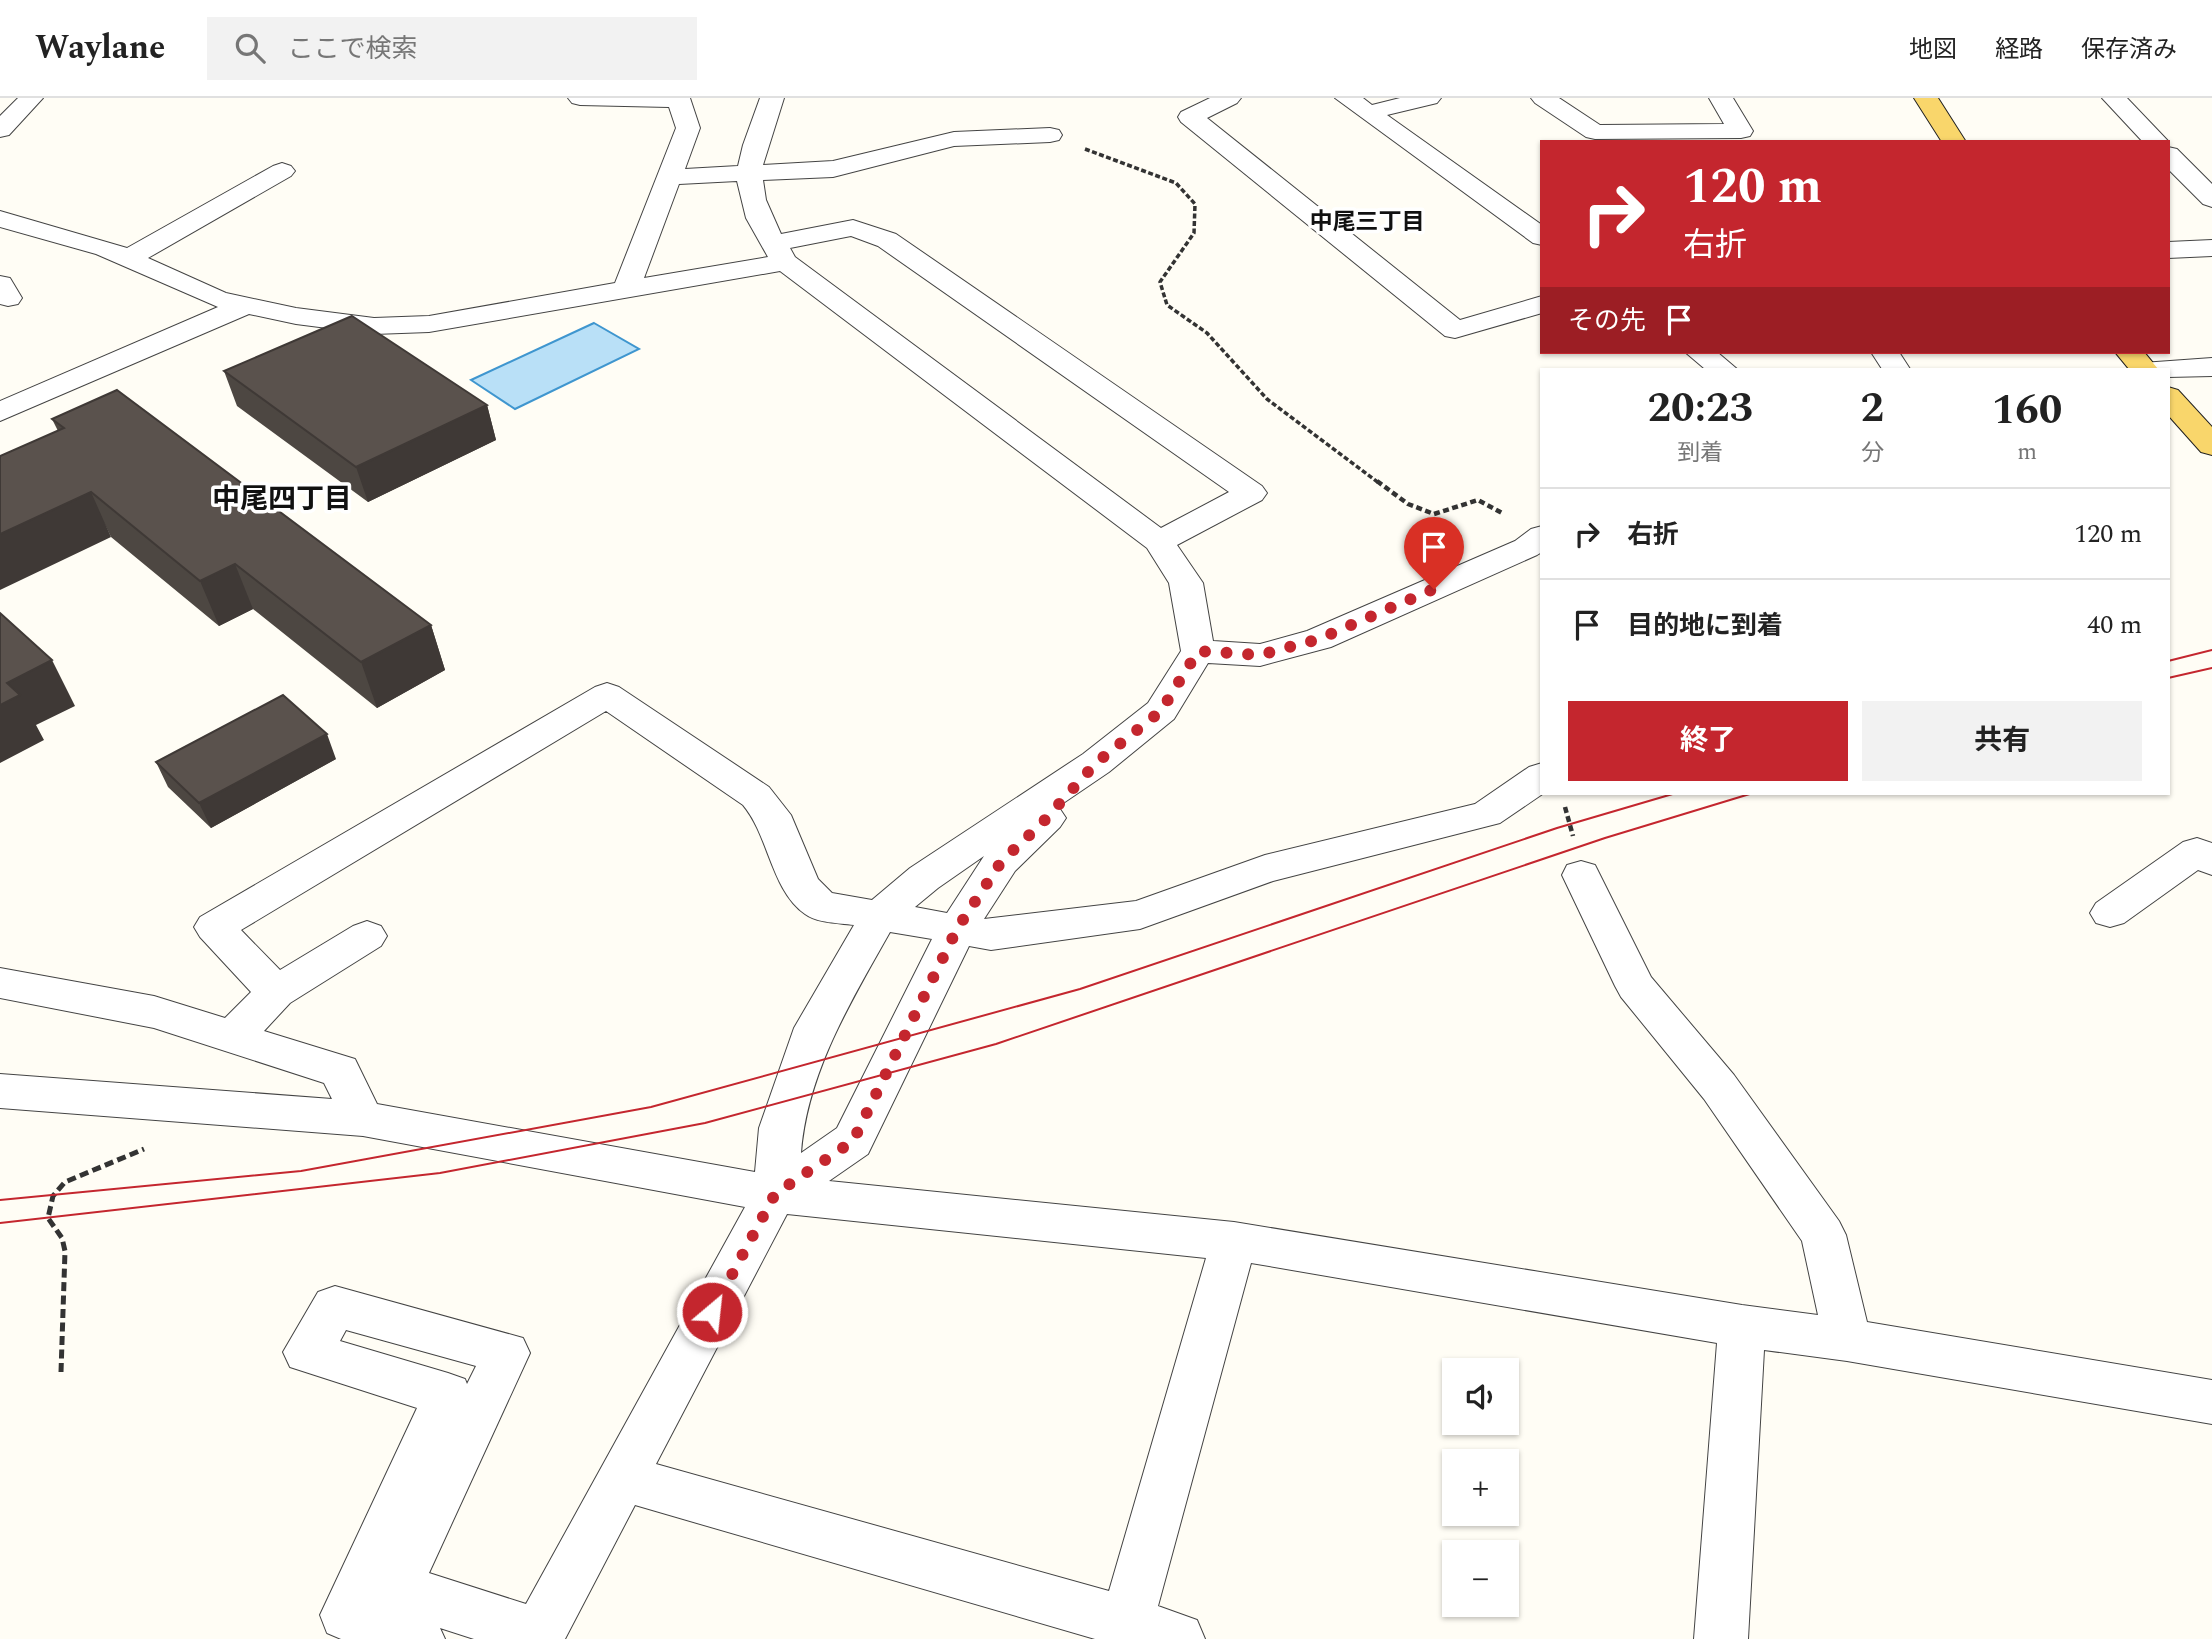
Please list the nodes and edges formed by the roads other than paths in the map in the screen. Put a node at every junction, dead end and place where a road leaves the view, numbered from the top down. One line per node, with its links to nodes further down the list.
1 (31, 98): 13 (street)
2 (580, 98): 11 (street)
3 (772, 98): 20 (street)
4 (1229, 98): 31 (street)
5 (1347, 98): 12 (street)
6 (1429, 98): 12 (street)
7 (1543, 98): 15 (street)
8 (1721, 98): 15 (street)
9 (1926, 98): 16 (main road)
10 (2114, 98): 17 (street)
11 (678, 99): 21 (street)
12 (1368, 113): 24 (street)
13 (0, 130)
14 (1050, 135): 20 (street)
15 (1744, 136)
16 (1953, 140)
17 (2155, 140)
18 (2170, 156): 22 (street)
19 (282, 171): 28 (street)
20 (749, 174): 21 (street); 27 (street)
21 (670, 177): 29 (street)
22 (2212, 198)
23 (0, 219): 28 (street)
24 (1540, 236)
25 (2212, 248): 26 (street)
26 (2170, 250)
27 (779, 253): 29 (street); 41 (street); 41 (street)
28 (128, 258): 30 (street)
29 (626, 291): 30 (street)
30 (246, 305): 39 (street)
31 (1540, 305)
32 (1702, 354): 35 (street)
33 (2131, 354): 36 (main road)
34 (2212, 367): 37 (street)
35 (1722, 368)
36 (2143, 368)
37 (2170, 368)
38 (2170, 398): 40 (main road)
39 (0, 412)
40 (2212, 446)
41 (1159, 542): 43 (street)
42 (1536, 552): 43 (street)
43 (1198, 651): 44 (street)
44 (1096, 763): 49 (street); 50 (street)
45 (1540, 777): 50 (street)
46 (2212, 861): 48 (street)
47 (1581, 874): 60 (street)
48 (2110, 913)
49 (879, 916): 50 (street); 53 (street); 57 (street)
50 (957, 929): 57 (street)
51 (367, 936): 53 (street)
52 (0, 983): 54 (street)
53 (276, 992): 54 (street)
54 (232, 1037): 56 (street)
55 (0, 1091): 56 (street)
56 (363, 1119): 57 (street)
57 (775, 1194): 58 (street); 62 (street)
58 (1234, 1241): 59 (street); 63 (street)
59 (1742, 1326): 60 (street); 67 (street)
60 (1847, 1340): 61 (street)
61 (2212, 1402)
62 (623, 1478): 63 (street); 64 (street)
63 (1125, 1630): 66 (street)
64 (538, 1637): 65 (street)
65 (418, 1639)
66 (1178, 1639)
67 (1721, 1639)

